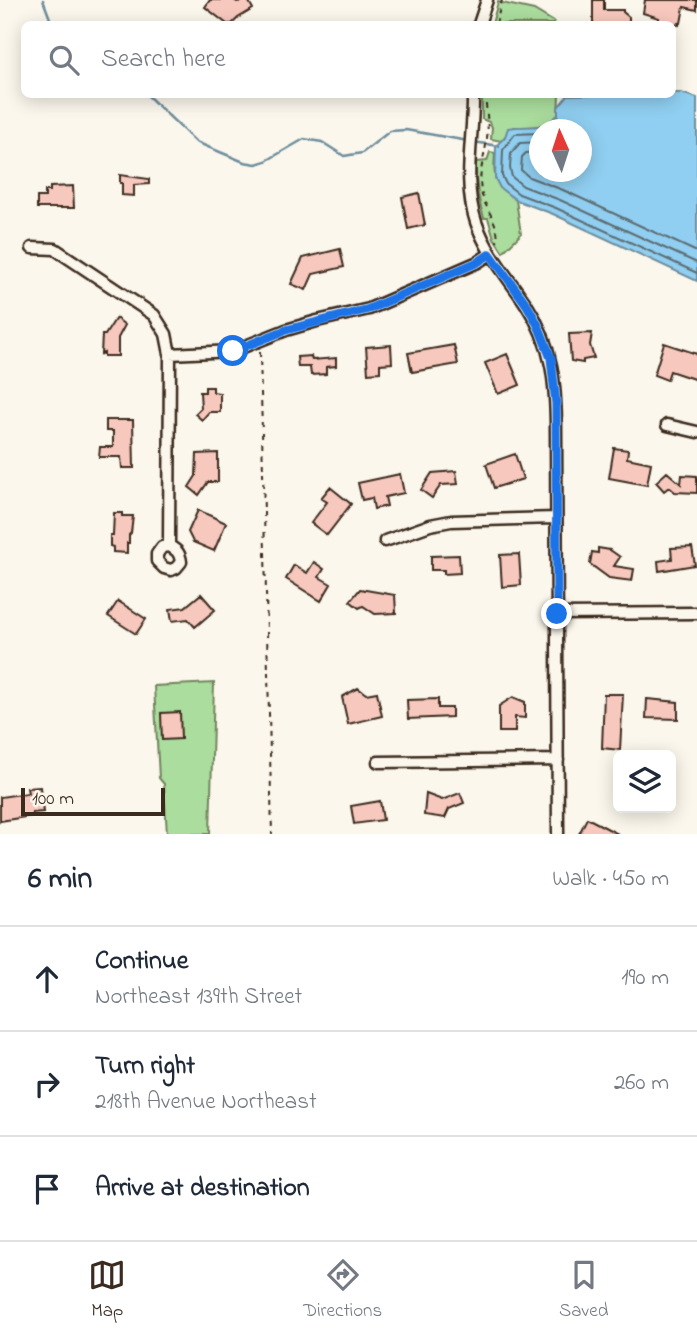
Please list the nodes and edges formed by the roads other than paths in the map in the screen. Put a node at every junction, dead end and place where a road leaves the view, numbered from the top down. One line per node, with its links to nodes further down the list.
1 (487, 0): 2 (street)
2 (483, 21)
3 (473, 98): 5 (street)
4 (32, 248): 6 (street)
5 (490, 254): 6 (street); 9 (street)
6 (170, 354): 11 (street)
7 (667, 425): 8 (street)
8 (697, 432)
9 (556, 518): 10 (street); 13 (street)
10 (385, 541)
11 (169, 546)
12 (697, 613): 13 (street)
13 (557, 614): 14 (street)
14 (558, 760): 15 (street); 16 (street)
15 (379, 762)
16 (558, 834)

